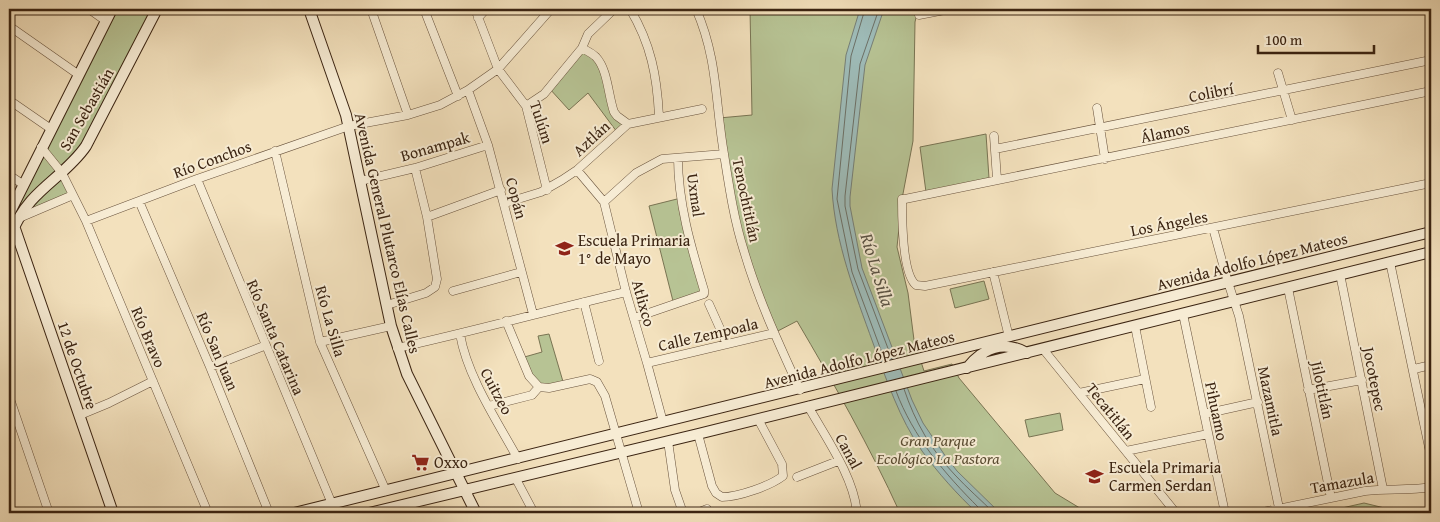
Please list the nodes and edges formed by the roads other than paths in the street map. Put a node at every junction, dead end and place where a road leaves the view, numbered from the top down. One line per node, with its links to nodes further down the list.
1 (88, 9): 16 (street)
2 (112, 9): 16 (main road, San Sebastián)
3 (157, 9): 48 (main road, San Sebastián)
4 (309, 9): 35 (main road, Avenida General Plutarco Elías Calles)
5 (371, 9): 31 (street)
6 (424, 9): 26 (street)
7 (474, 9): 15 (street, Tulúm)
8 (486, 9): 15 (street)
9 (551, 9): 20 (street, Río Conchos)
10 (614, 9): 18 (street)
11 (630, 9): 32 (street)
12 (696, 9): 43 (street, Tenochtitlán)
13 (950, 9): 14 (street)
14 (919, 15)
15 (478, 18): 20 (street, Tulúm)
16 (106, 20): 22 (main road, San Sebastián)
17 (9, 26): 22 (street)
18 (582, 48): 28 (street); 34 (street)
19 (1431, 60): 24 (street, Colibrí)
20 (498, 69): 23 (street, Río Conchos); 28 (street, Tulúm)
21 (1278, 73): 24 (street)
22 (79, 75): 36 (main road, San Sebastián)
23 (468, 90): 26 (street, Río Conchos); 39 (street, Copán)
24 (1283, 91): 33 (street); 37 (street, Colibrí)
25 (1431, 91): 33 (street, Álamos)
26 (458, 96): 31 (street, Río Conchos)
27 (9, 100): 36 (street)
28 (526, 106): 56 (street, Tulúm)
29 (1097, 108): 37 (street)
30 (702, 109): 32 (street, Aztlán)
31 (408, 115): 35 (street, Río Conchos)
32 (659, 116): 34 (street, Aztlán)
33 (1292, 120): 45 (street, Álamos)
34 (628, 124): 47 (street, Aztlán)
35 (349, 126): 42 (street, Río Conchos); 52 (main road, Avenida General Plutarco Elías Calles)
36 (50, 128): 40 (main road, San Sebastián)
37 (1100, 128): 41 (street, Colibrí); 45 (street)
38 (994, 136): 41 (street)
39 (488, 145): 46 (street, Bonampak); 55 (street, Copán)
40 (41, 147): 48 (street, Río Bravo); 54 (main road, San Sebastián)
41 (995, 149): 51 (street)
42 (275, 151): 50 (street, Río Conchos); 90 (street, Río La Silla)
43 (724, 154): 44 (street); 87 (street, Tenochtitlán)
44 (678, 158): 59 (street); 83 (street, Uxmal)
45 (1105, 159): 51 (street, Álamos)
46 (415, 168): 52 (street, Bonampak); 61 (street)
47 (577, 170): 56 (street, Aztlán); 59 (street, Atlixco)
48 (62, 173): 57 (street, Río Bravo); 62 (main road, San Sebastián)
49 (9, 175): 54 (street)
50 (196, 179): 58 (street, Río Conchos); 92 (street, Río Santa Catarina)
51 (997, 179): 72 (street, Álamos)
52 (360, 181): 80 (main road, Avenida General Plutarco Elías Calles)
53 (1431, 183): 64 (street, Los Ángeles)
54 (24, 185): 62 (main road, San Sebastián)
55 (501, 190): 60 (street, Copán); 61 (street)
56 (547, 190): 60 (street, Aztlán)
57 (73, 195): 62 (street); 63 (street, Río Bravo)
58 (139, 201): 63 (street, Río Conchos); 98 (street, Río San Juan)
59 (604, 202): 76 (street, Atlixco)
60 (504, 203): 69 (street, Copán)
61 (426, 217): 80 (street)
62 (14, 220): 66 (main road, San Sebastián); 112 (main road, 12 de Octubre)
63 (86, 221): 102 (street, Río Bravo)
64 (1214, 228): 70 (street, Los Ángeles); 73 (street, Mazamitla)
65 (1431, 232): 73 (main road, Avenida Adolfo López Mateos)
66 (9, 238)
67 (1431, 252): 68 (main road, Avenida Adolfo López Mateos)
68 (1390, 262): 71 (main road, Avenida Adolfo López Mateos); 99 (street)
69 (521, 272): 75 (street); 81 (street, Copán)
70 (993, 272): 72 (street, Los Ángeles); 89 (street)
71 (1340, 274): 74 (main road, Avenida Adolfo López Mateos); 101 (street, Jocotepec)
72 (913, 282)
73 (1228, 283): 77 (street, Mazamitla); 89 (main road, Avenida Adolfo López Mateos)
74 (1288, 288): 77 (main road, Avenida Adolfo López Mateos); 105 (street, Jilotitlán)
75 (453, 291)
76 (626, 292): 78 (street); 83 (street, Atlixco)
77 (1234, 301): 82 (main road, Avenida Adolfo López Mateos); 108 (street, Mazamitla)
78 (584, 302): 81 (street); 95 (street)
79 (710, 304): 91 (street)
80 (387, 305): 85 (main road, Avenida General Plutarco Elías Calles)
81 (533, 314): 84 (street)
82 (1183, 314): 86 (main road, Avenida Adolfo López Mateos); 113 (street, Pihuamo)
83 (634, 318): 96 (street, Atlixco)
84 (506, 321): 88 (street); 103 (street)
85 (391, 326): 90 (street); 93 (main road, Avenida General Plutarco Elías Calles)
86 (1135, 326): 94 (main road, Avenida Adolfo López Mateos); 100 (street)
87 (774, 333): 91 (street, Calle Zempoala); 104 (street, Tenochtitlán)
88 (460, 334): 93 (street); 109 (street, Cuitzeo)
89 (1009, 337): 104 (main road, Avenida Adolfo López Mateos)
90 (320, 342): 130 (street, Río La Silla)
91 (727, 344): 96 (street, Calle Zempoala)
92 (264, 346): 98 (street); 133 (street, Río Santa Catarina)
93 (397, 348): 125 (main road, Avenida General Plutarco Elías Calles)
94 (1044, 348): 106 (street, Tecatitlán); 110 (main road, Avenida Adolfo López Mateos)
95 (599, 361)
96 (647, 363): 115 (street, Atlixco)
97 (1431, 366): 99 (street)
98 (210, 367): 140 (street, Río San Juan)
99 (1414, 369): 122 (street)
100 (1144, 379): 106 (street); 111 (street)
101 (1362, 380): 105 (street); 129 (street, Jocotepec)
102 (153, 381): 112 (street); 139 (street, Río Bravo)
103 (539, 387): 109 (street); 116 (street)
104 (800, 390): 115 (main road, Avenida Adolfo López Mateos)
105 (1308, 390): 132 (street, Jilotitlán)
106 (1079, 393): 120 (street, Tecatitlán)
107 (9, 396): 137 (street)
108 (1258, 402): 113 (street); 134 (street, Mazamitla)
109 (489, 406): 123 (street, Cuitzeo)
110 (808, 406): 114 (main road, Avenida Adolfo López Mateos); 124 (street, Canal)
111 (1150, 407)
112 (80, 414): 138 (main road, 12 de Octubre)
113 (1204, 414): 118 (street, Pihuamo)
114 (758, 418): 117 (main road, Avenida Adolfo López Mateos); 117 (street)
115 (663, 422): 116 (main road, Avenida Adolfo López Mateos)
116 (617, 434): 121 (street); 123 (main road, Avenida Adolfo López Mateos)
117 (698, 434): 119 (main road, Avenida Adolfo López Mateos)
118 (1208, 434): 120 (street); 150 (street, Pihuamo)
119 (668, 441): 121 (main road, Avenida Adolfo López Mateos); 146 (street)
120 (1126, 451): 149 (street, Tecatitlán)
121 (622, 452): 127 (main road, Avenida Adolfo López Mateos); 145 (street)
122 (1431, 457)
123 (518, 459): 125 (main road, Avenida Adolfo López Mateos)
124 (838, 461): 126 (street); 148 (street, Canal)
125 (458, 474): 130 (main road, Avenida Adolfo López Mateos); 131 (main road, Avenida General Plutarco Elías Calles)
126 (797, 477)
127 (516, 479): 131 (main road, Avenida Adolfo López Mateos); 144 (street)
128 (1431, 487): 129 (street, Tamazula)
129 (1383, 489): 132 (street, Tamazula)
130 (386, 491): 133 (main road, Avenida Adolfo López Mateos)
131 (466, 491): 136 (main road, Avenida Adolfo López Mateos); 143 (main road, Avenida General Plutarco Elías Calles)
132 (1331, 498): 134 (street, Tamazula)
133 (332, 504): 141 (main road, Avenida Adolfo López Mateos)
134 (1279, 508): 151 (street, Tamazula)
135 (707, 509): 147 (street)
136 (387, 511): 142 (main road, Avenida Adolfo López Mateos)
137 (49, 513)
138 (113, 513)
139 (208, 513)
140 (269, 513)
141 (294, 513)
142 (369, 513)
143 (476, 513)
144 (534, 513)
145 (639, 513)
146 (683, 513)
147 (696, 513)
148 (857, 513)
149 (1176, 513)
150 (1225, 513)
151 (1258, 513)

